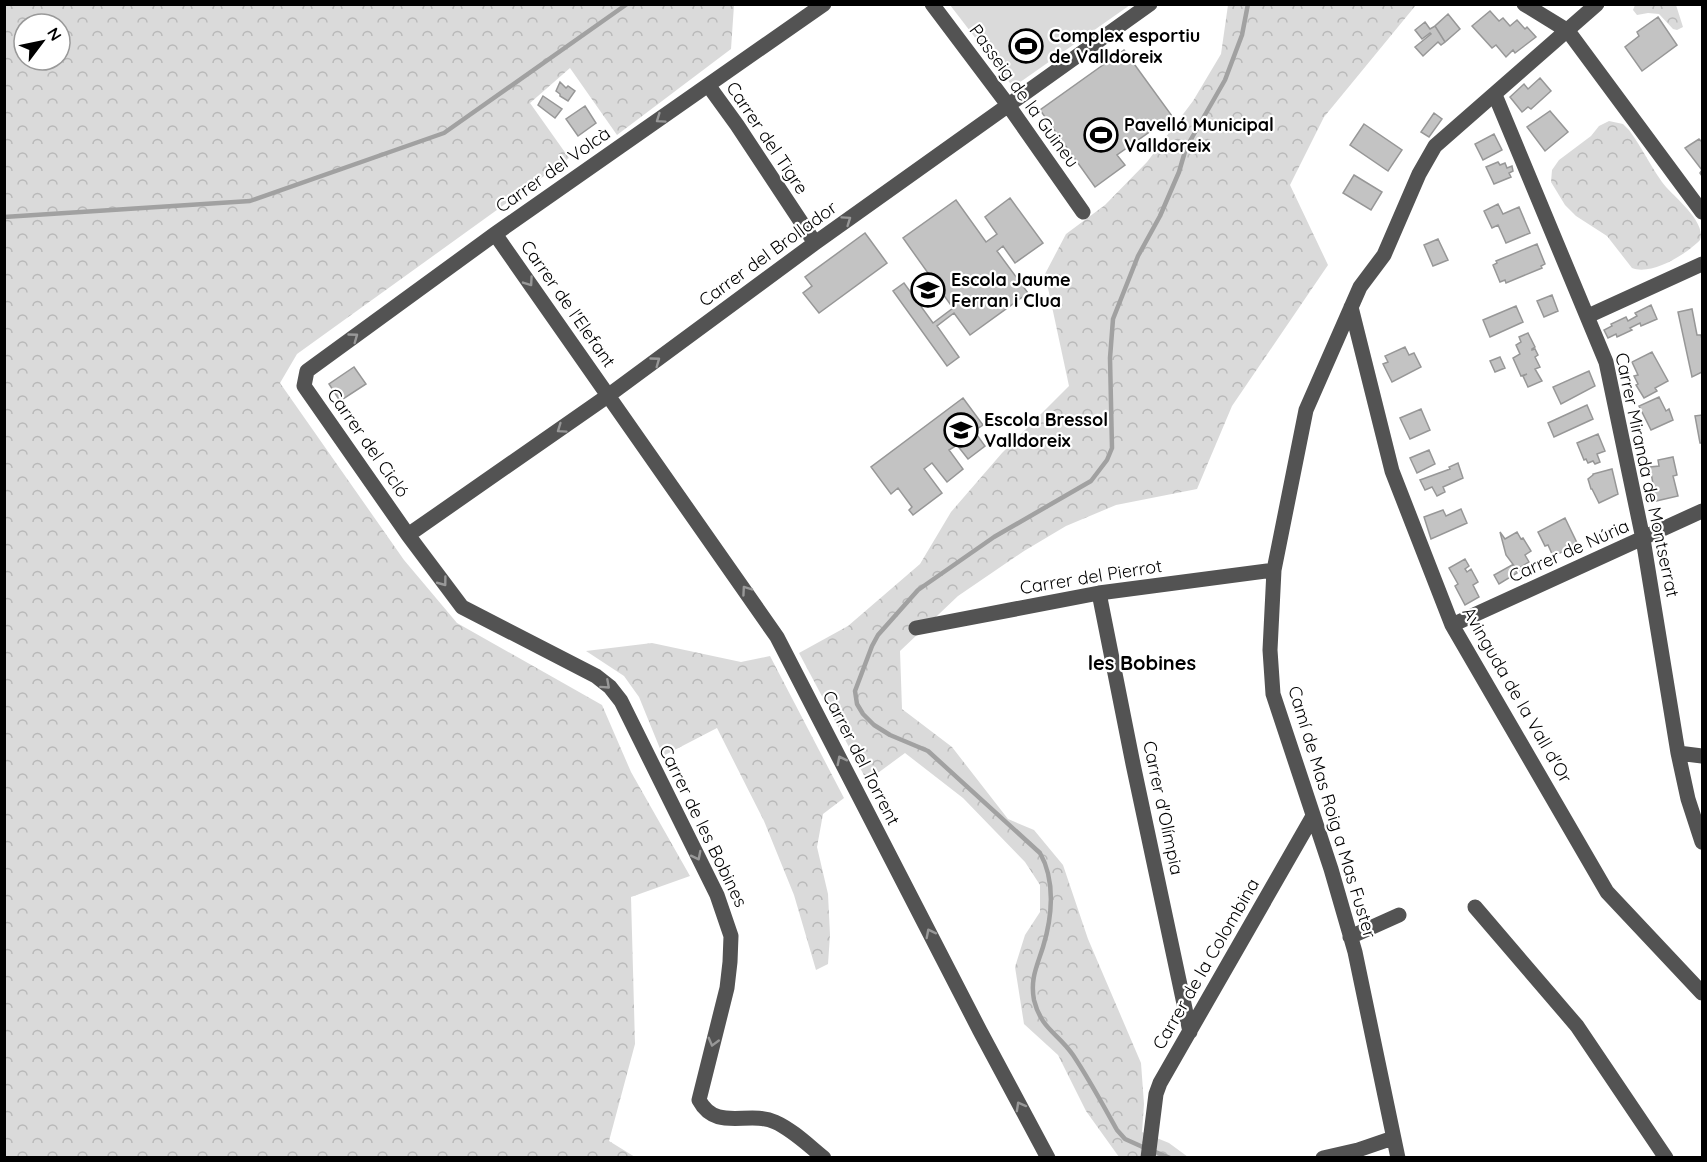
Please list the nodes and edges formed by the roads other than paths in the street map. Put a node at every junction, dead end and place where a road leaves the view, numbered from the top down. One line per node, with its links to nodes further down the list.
1 (824, 4): 7 (street, Carrer del Volcà)
2 (932, 4): 9 (street, Passeig de la Guineu)
3 (1150, 4): 9 (street, Carrer del Brollador)
4 (1524, 4): 6 (street)
5 (1598, 4): 6 (street, Camí de Mas Roig a Mas Fuster)
6 (1568, 31): 8 (street, Camí de Mas Roig a Mas Fuster); 11 (street)
7 (708, 85): 12 (street, Carrer del Volcà, one-way to 12); 13 (street, Carrer del Tigre)
8 (1495, 95): 15 (street, Camí de Mas Roig a Mas Fuster); 16 (street, Carrer Miranda de Montserrat)
9 (1008, 105): 10 (street, Passeig de la Guineu); 13 (street, Carrer del Brollador, one-way to 9)
10 (1083, 212)
11 (1702, 212)
12 (495, 234): 17 (street, Carrer del Volcà, one-way to 12); 18 (street, Carrer de l'Elefant, one-way to 18)
13 (815, 243): 18 (street, Carrer del Brollador, one-way to 13)
14 (1702, 264): 16 (street)
15 (1351, 307): 22 (street, Camí de Mas Roig a Mas Fuster); 24 (street, Avinguda de la Vall d'Or)
16 (1588, 316): 21 (street, Carrer Miranda de Montserrat)
17 (307, 371): 20 (street, Carrer del Cicló)
18 (609, 395): 20 (street, Carrer del Brollador, one-way to 20); 37 (street, Carrer del Torrent, one-way to 18)
19 (1702, 511): 21 (street, Carrer de Núria)
20 (408, 535): 36 (street, Carrer de les Bobines, one-way to 36)
21 (1643, 539): 24 (street, Carrer de Núria); 26 (street, Carrer Miranda de Montserrat)
22 (1274, 570): 23 (street, Carrer del Pierrot); 28 (street, Camí de Mas Roig a Mas Fuster)
23 (1099, 593): 25 (street, Carrer del Pierrot); 34 (street, Carrer d'Olímpia)
24 (1452, 625): 33 (street, Avinguda de la Vall d'Or)
25 (916, 628)
26 (1678, 753): 27 (street); 29 (street, Carrer Miranda de Montserrat)
27 (1702, 756)
28 (1313, 816): 32 (street, Camí de Mas Roig a Mas Fuster); 34 (street, Carrer de la Colombina)
29 (1702, 842)
30 (1475, 907): 41 (street)
31 (1399, 915): 32 (street)
32 (1350, 937): 35 (street, Camí de Mas Roig a Mas Fuster)
33 (1702, 993)
34 (1190, 1032): 38 (street, Carrer de la Colombina)
35 (1393, 1138): 39 (street); 40 (street, Camí de Mas Roig a Mas Fuster)
36 (824, 1158)
37 (1048, 1158)
38 (1148, 1158)
39 (1323, 1158)
40 (1398, 1158)
41 (1666, 1158)

